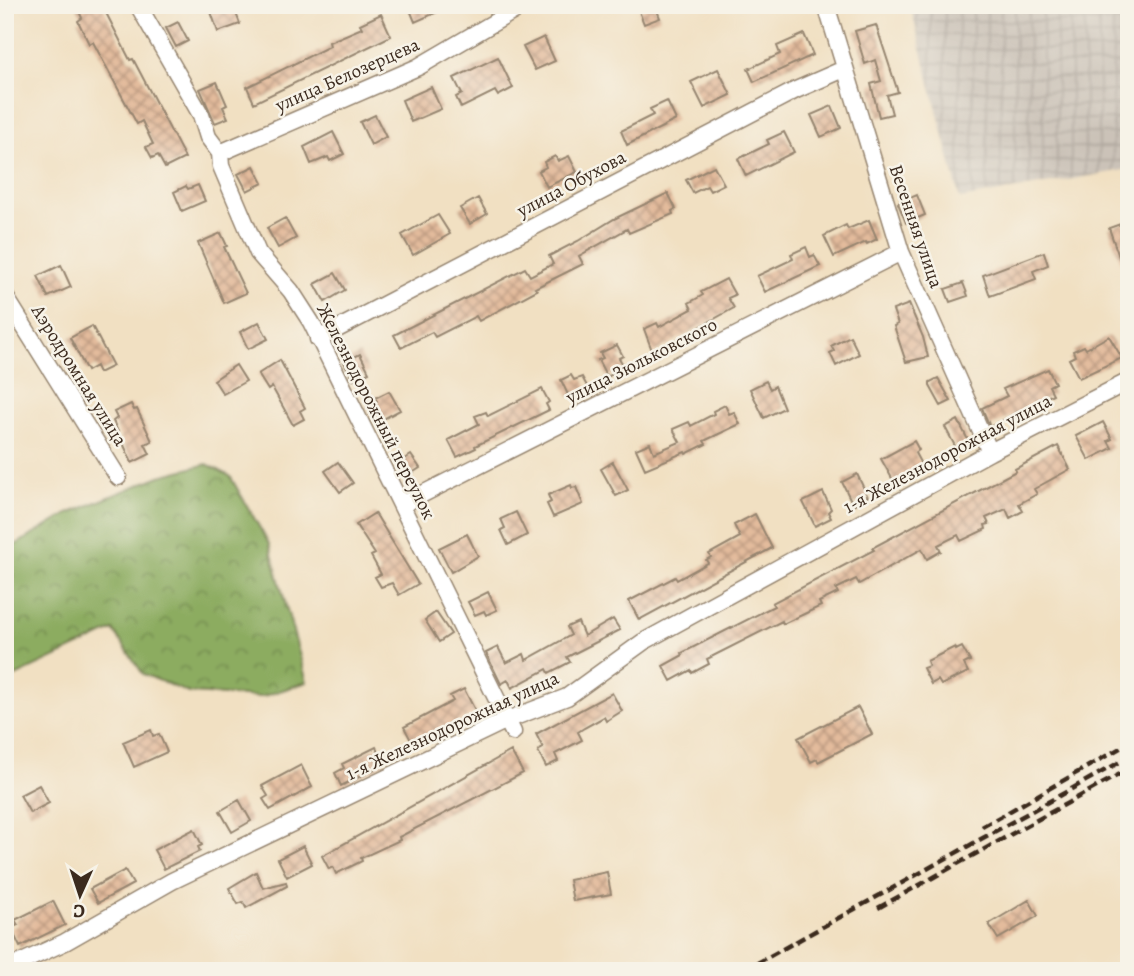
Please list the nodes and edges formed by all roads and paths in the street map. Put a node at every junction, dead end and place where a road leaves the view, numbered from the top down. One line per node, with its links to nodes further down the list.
1 (138, 5): 5 (street, Железнодорожный переулок)
2 (524, 5): 5 (street, улица Белозерцева)
3 (826, 5): 4 (street, Весенняя улица)
4 (844, 69): 6 (street, Весенняя улица); 8 (street, улица Обухова)
5 (220, 153): 8 (street, Железнодорожный переулок)
6 (901, 252): 10 (street, Весенняя улица); 12 (street, улица Зюльковского)
7 (5, 296): 11 (street, Аэродромная улица)
8 (318, 339): 12 (street, Железнодорожный переулок)
9 (1129, 382): 10 (street, 1-я Железнодорожная улица)
10 (990, 452): 13 (street, 1-я Железнодорожная улица)
11 (118, 477)
12 (401, 505): 13 (street, Железнодорожный переулок)
13 (510, 726): 14 (street, 1-я Железнодорожная улица)
14 (5, 970)

